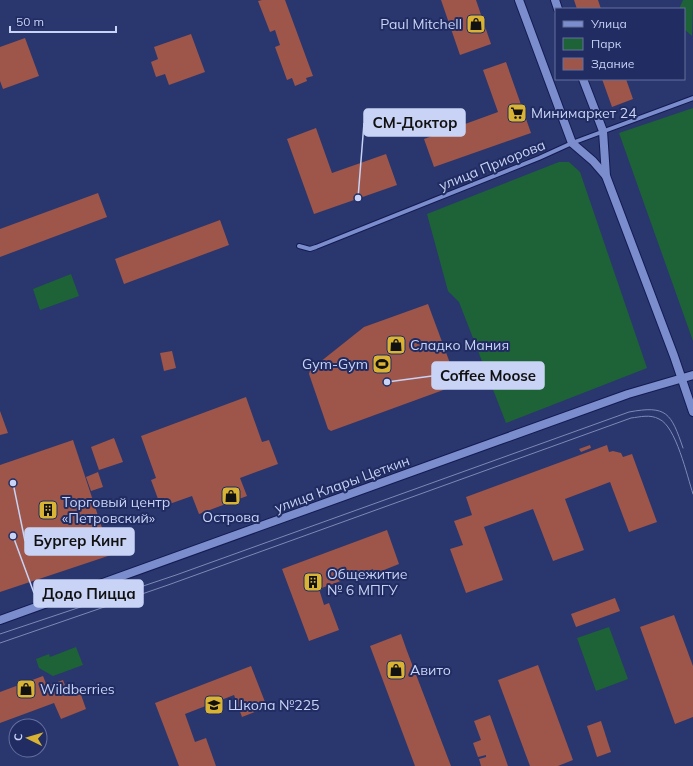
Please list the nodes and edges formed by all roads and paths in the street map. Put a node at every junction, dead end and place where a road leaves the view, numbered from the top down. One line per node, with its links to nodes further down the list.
1 (519, 0): 5 (street)
2 (583, 80): 4 (street)
3 (693, 98): 4 (street, улица Приорова)
4 (603, 131): 5 (street, улица Приорова); 6 (street)
5 (572, 143): 6 (street); 7 (street, улица Приорова)
6 (606, 176): 9 (street)
7 (299, 246)
8 (693, 375): 9 (street, улица Клары Цеткин)
9 (681, 380): 10 (street); 11 (street, улица Клары Цеткин)
10 (693, 412)
11 (0, 620)

